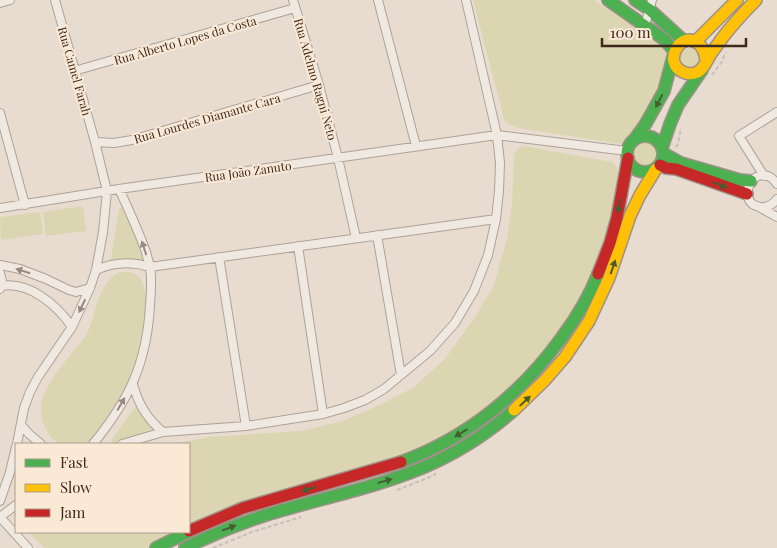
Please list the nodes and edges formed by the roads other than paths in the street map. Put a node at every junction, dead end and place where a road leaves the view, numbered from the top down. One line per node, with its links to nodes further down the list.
1 (10, 0): 9 (street)
2 (55, 0): 16 (street, Rua Camel Farah)
3 (378, 0): 23 (street)
4 (466, 0): 20 (street)
5 (608, 0): 12 (main road)
6 (635, 0): 11 (main road)
7 (737, 0): 13 (main road)
8 (755, 0): 15 (main road)
9 (0, 3)
10 (294, 4): 16 (street, Rua Alberto Lopes da Costa); 17 (street, Rua Adelmo Ragni Neto)
11 (651, 5): 12 (street); 13 (main road)
12 (645, 25): 14 (main road)
13 (690, 41): 14 (main road); 15 (main road)
14 (673, 54): 15 (main road); 21 (main road, one-way to 21)
15 (706, 69): 24 (main road)
16 (74, 71): 22 (street, Rua Camel Farah)
17 (318, 85): 22 (street, Rua Lourdes Diamante Cara); 26 (street, Rua Adelmo Ragni Neto)
18 (777, 112): 28 (street)
19 (0, 113): 35 (street)
20 (497, 135): 23 (street, Rua João Zanuto); 25 (street, Rua João Zanuto); 38 (street)
21 (634, 140): 24 (main road); 25 (main road)
22 (95, 142): 32 (street, Rua Camel Farah)
23 (416, 146): 26 (street, Rua João Zanuto)
24 (665, 152): 27 (main road); 29 (main road)
25 (628, 155): 27 (main road); 67 (main road, one-way to 67)
26 (338, 158): 31 (street, Rua João Zanuto); 41 (street, Rua Adelmo Ragni Neto)
27 (658, 167): 33 (main road, one-way to 33); 71 (main road, one-way to 27)
28 (764, 176): 29 (street); 30 (street)
29 (751, 181): 33 (street)
30 (777, 183)
31 (119, 189): 32 (street, Rua João Zanuto); 45 (street, one-way to 31)
32 (107, 191): 35 (street, Rua João Zanuto); 46 (street, Rua Camel Farah)
33 (748, 194): 36 (street)
34 (777, 198): 36 (street)
35 (25, 205): 37 (street, Rua João Zanuto)
36 (757, 206): 39 (street)
37 (0, 208)
38 (496, 218): 40 (street); 53 (street)
39 (777, 218)
40 (377, 235): 41 (street); 53 (street)
41 (356, 238): 42 (street)
42 (298, 246): 43 (street); 55 (street)
43 (219, 257): 45 (street); 57 (street)
44 (0, 265): 48 (street, one-way to 44)
45 (150, 267): 46 (street); 54 (street)
46 (96, 270): 50 (street, Rua Camel Farah)
47 (0, 273): 49 (street)
48 (46, 279): 50 (street); 51 (street)
49 (0, 287): 51 (street)
50 (90, 288): 52 (street, Rua Camel Farah, one-way to 52)
51 (38, 294): 52 (street)
52 (72, 327): 56 (street, Rua Camel Farah)
53 (401, 375): 55 (street)
54 (133, 384): 58 (street); 61 (street, one-way to 54)
55 (323, 414): 57 (street)
56 (21, 424): 59 (street, Rua Camel Farah); 60 (street)
57 (246, 426): 58 (street)
58 (163, 432): 62 (street)
59 (16, 443)
60 (40, 443)
61 (94, 443)
62 (125, 443)
63 (15, 450): 64 (street, Rua Camel Farah)
64 (0, 501)
65 (15, 506): 66 (street)
66 (0, 517): 69 (street)
67 (190, 531)
68 (186, 533): 70 (main road)
69 (28, 548)
70 (156, 548)
71 (185, 548)

